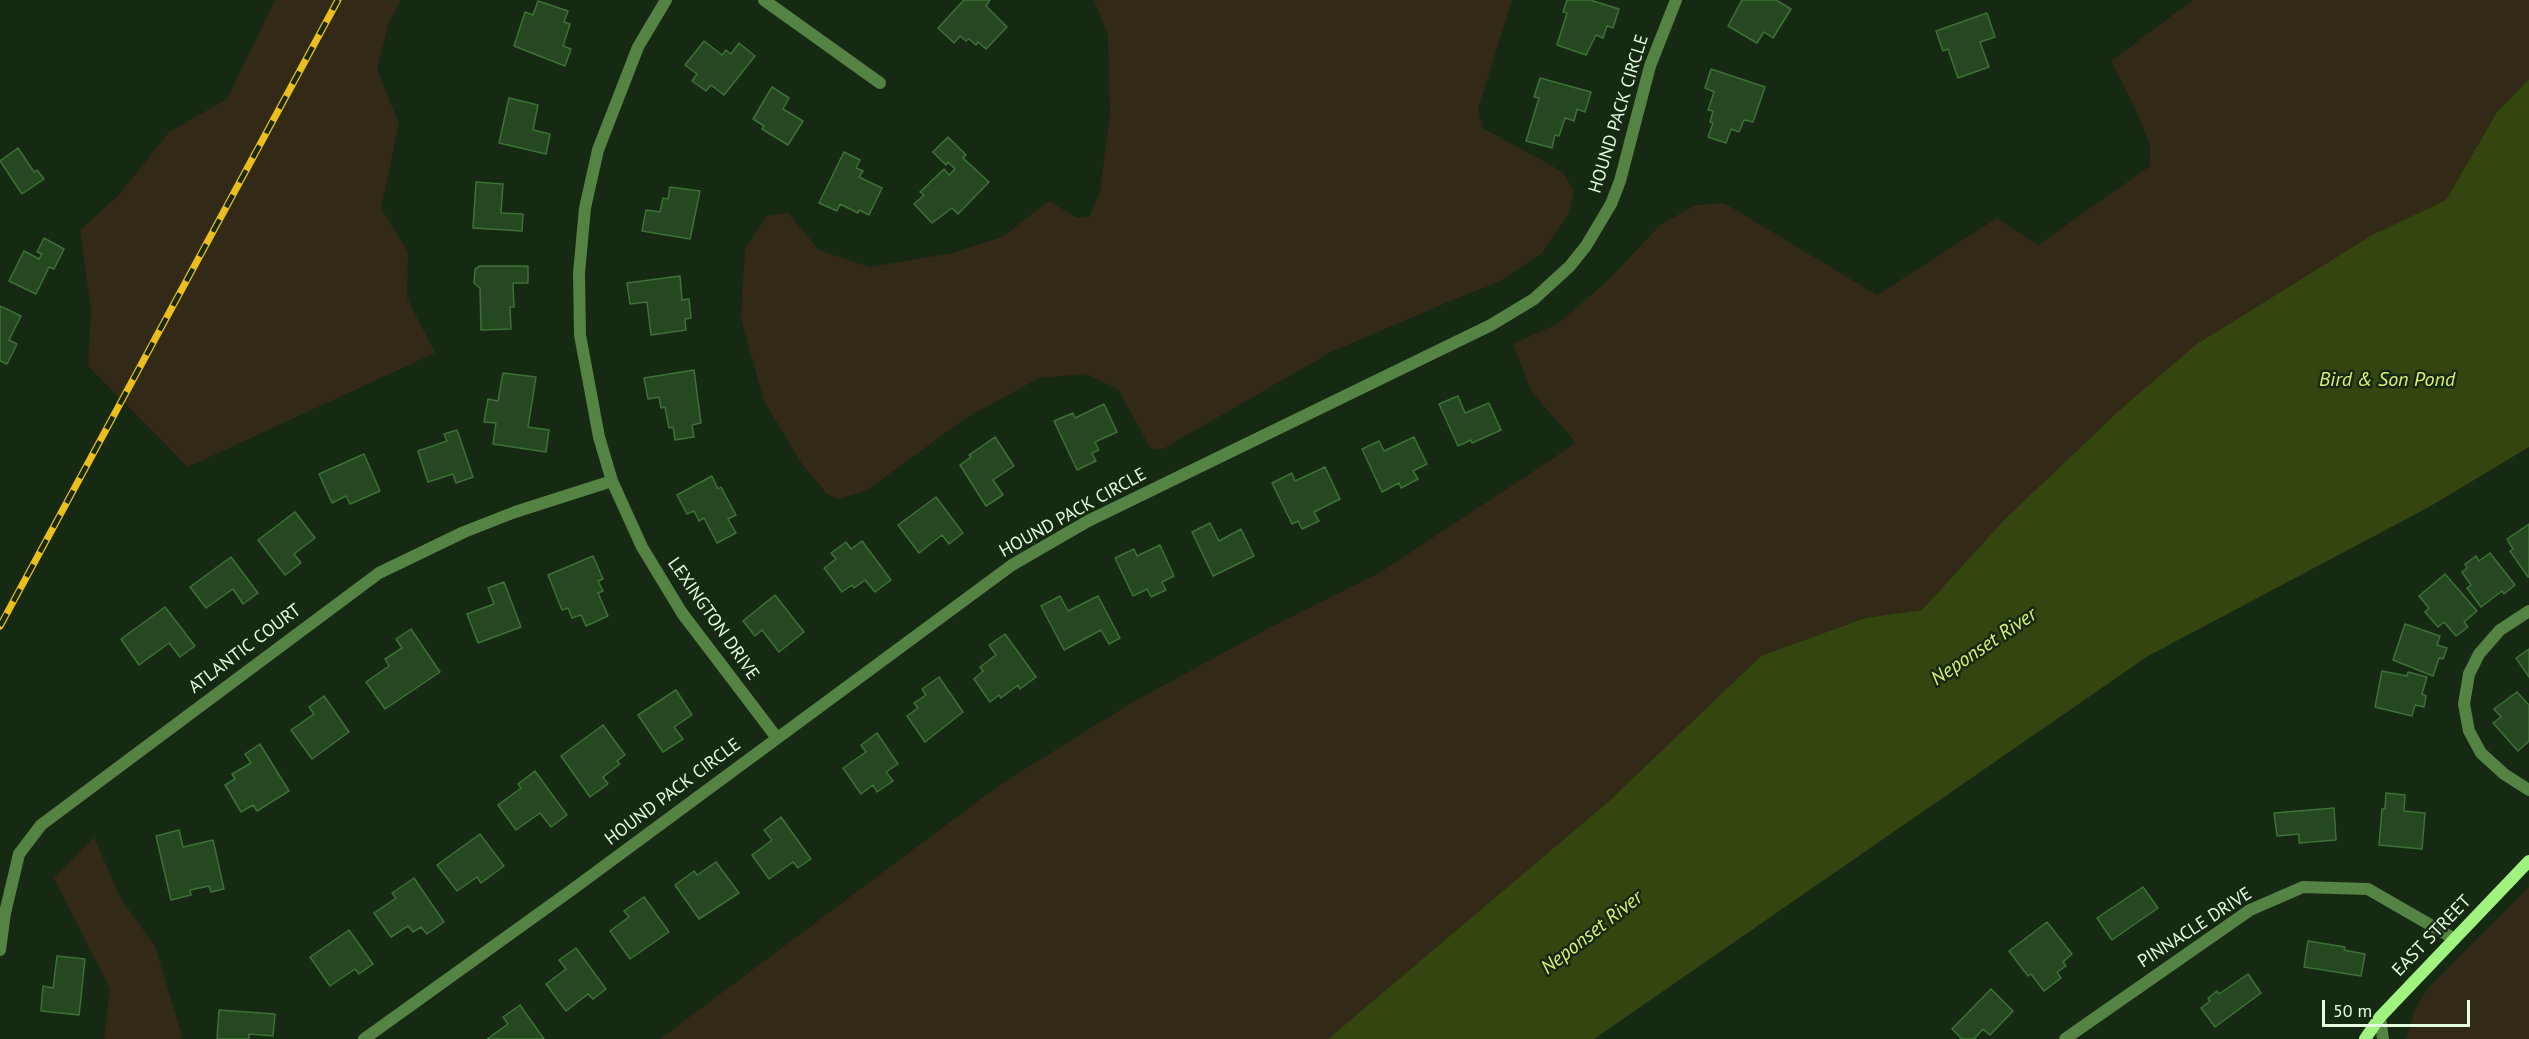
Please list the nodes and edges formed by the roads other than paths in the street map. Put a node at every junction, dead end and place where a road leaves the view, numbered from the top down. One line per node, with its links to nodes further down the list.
1 (666, 0): 5 (street, LEXINGTON DRIVE)
2 (764, 0): 4 (street)
3 (1676, 0): 7 (street, HOUND PACK CIRCLE)
4 (880, 83)
5 (612, 481): 7 (street, LEXINGTON DRIVE); 11 (street, ATLANTIC COURT)
6 (2529, 611): 8 (street)
7 (777, 738): 13 (street, HOUND PACK CIRCLE)
8 (2529, 790)
9 (2529, 861): 10 (street, EAST STREET)
10 (2453, 938): 12 (street, EAST STREET); 14 (street, PINNACLE DRIVE)
11 (0, 950)
12 (2380, 1017): 15 (street, EAST STREET); 16 (street)
13 (364, 1039)
14 (2065, 1039)
15 (2365, 1039)
16 (2383, 1039)

